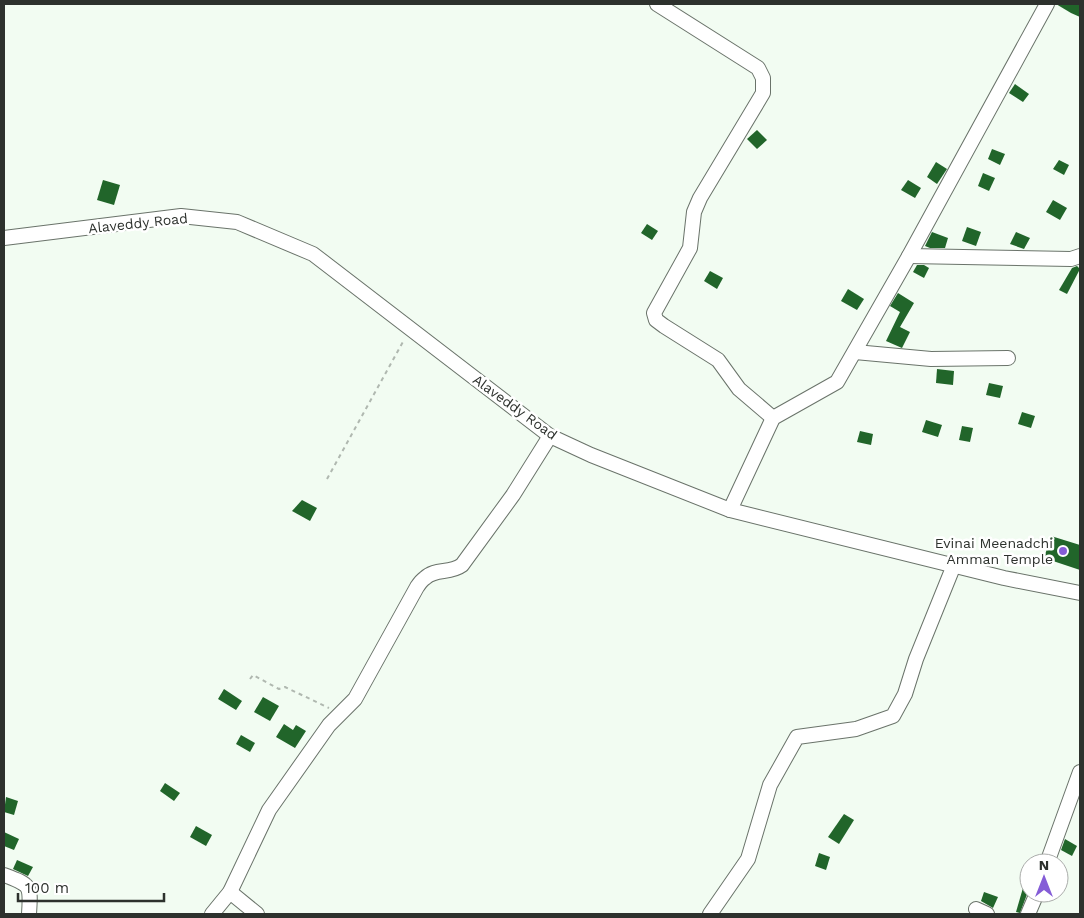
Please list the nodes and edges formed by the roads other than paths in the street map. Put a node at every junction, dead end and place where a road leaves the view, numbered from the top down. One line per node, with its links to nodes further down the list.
1 (657, 4): 8 (street)
2 (1047, 4): 4 (street)
3 (4, 238): 9 (street, Alaveddy Road)
4 (909, 256): 5 (street); 6 (street)
5 (1080, 256)
6 (855, 352): 7 (street); 8 (street)
7 (1008, 358)
8 (773, 418): 10 (street)
9 (550, 436): 10 (street, Alaveddy Road); 16 (street)
10 (730, 510): 11 (street, Alaveddy Road)
11 (954, 565): 12 (street, Alaveddy Road); 20 (street)
12 (1080, 593)
13 (1080, 772): 14 (street)
14 (1051, 853)
15 (4, 875): 17 (street)
16 (230, 892): 18 (street); 19 (street)
17 (29, 914)
18 (212, 914)
19 (257, 914)
20 (710, 914)

